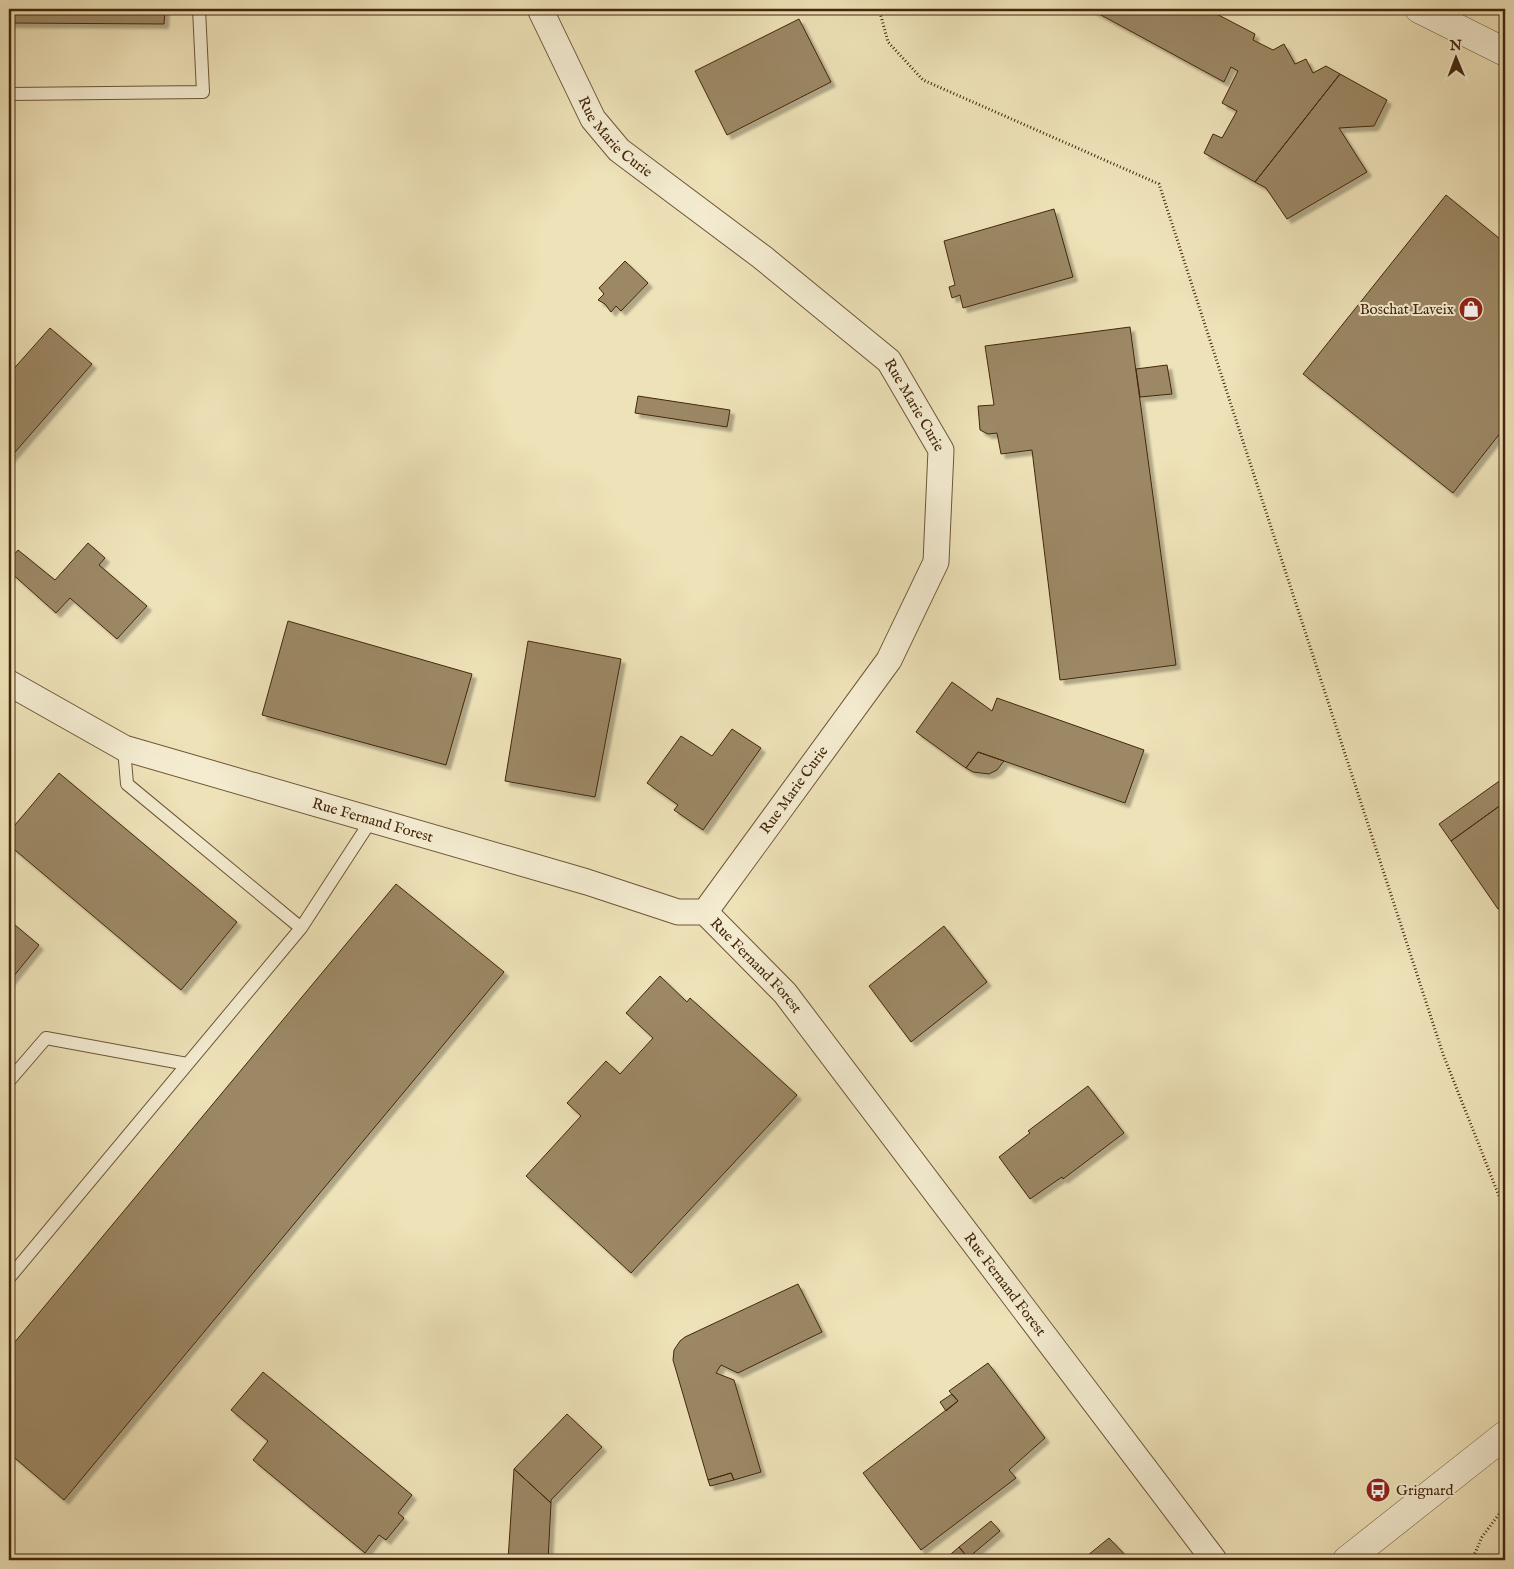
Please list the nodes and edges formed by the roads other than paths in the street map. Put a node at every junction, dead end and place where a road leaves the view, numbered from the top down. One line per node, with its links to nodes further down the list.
1 (199, 9): 5 (lane)
2 (540, 9): 9 (street, Rue Marie Curie)
3 (1419, 9): 4 (street)
4 (1505, 52)
5 (9, 94)
6 (9, 683): 7 (street, Rue Fernand Forest)
7 (124, 748): 8 (street, Rue Fernand Forest); 10 (lane)
8 (372, 819): 9 (street, Rue Fernand Forest); 10 (lane)
9 (705, 912): 15 (street, Rue Fernand Forest)
10 (300, 928): 11 (lane)
11 (187, 1064): 12 (lane); 13 (lane)
12 (9, 1081)
13 (9, 1278)
14 (1505, 1435): 16 (street)
15 (1214, 1560)
16 (1347, 1560)

